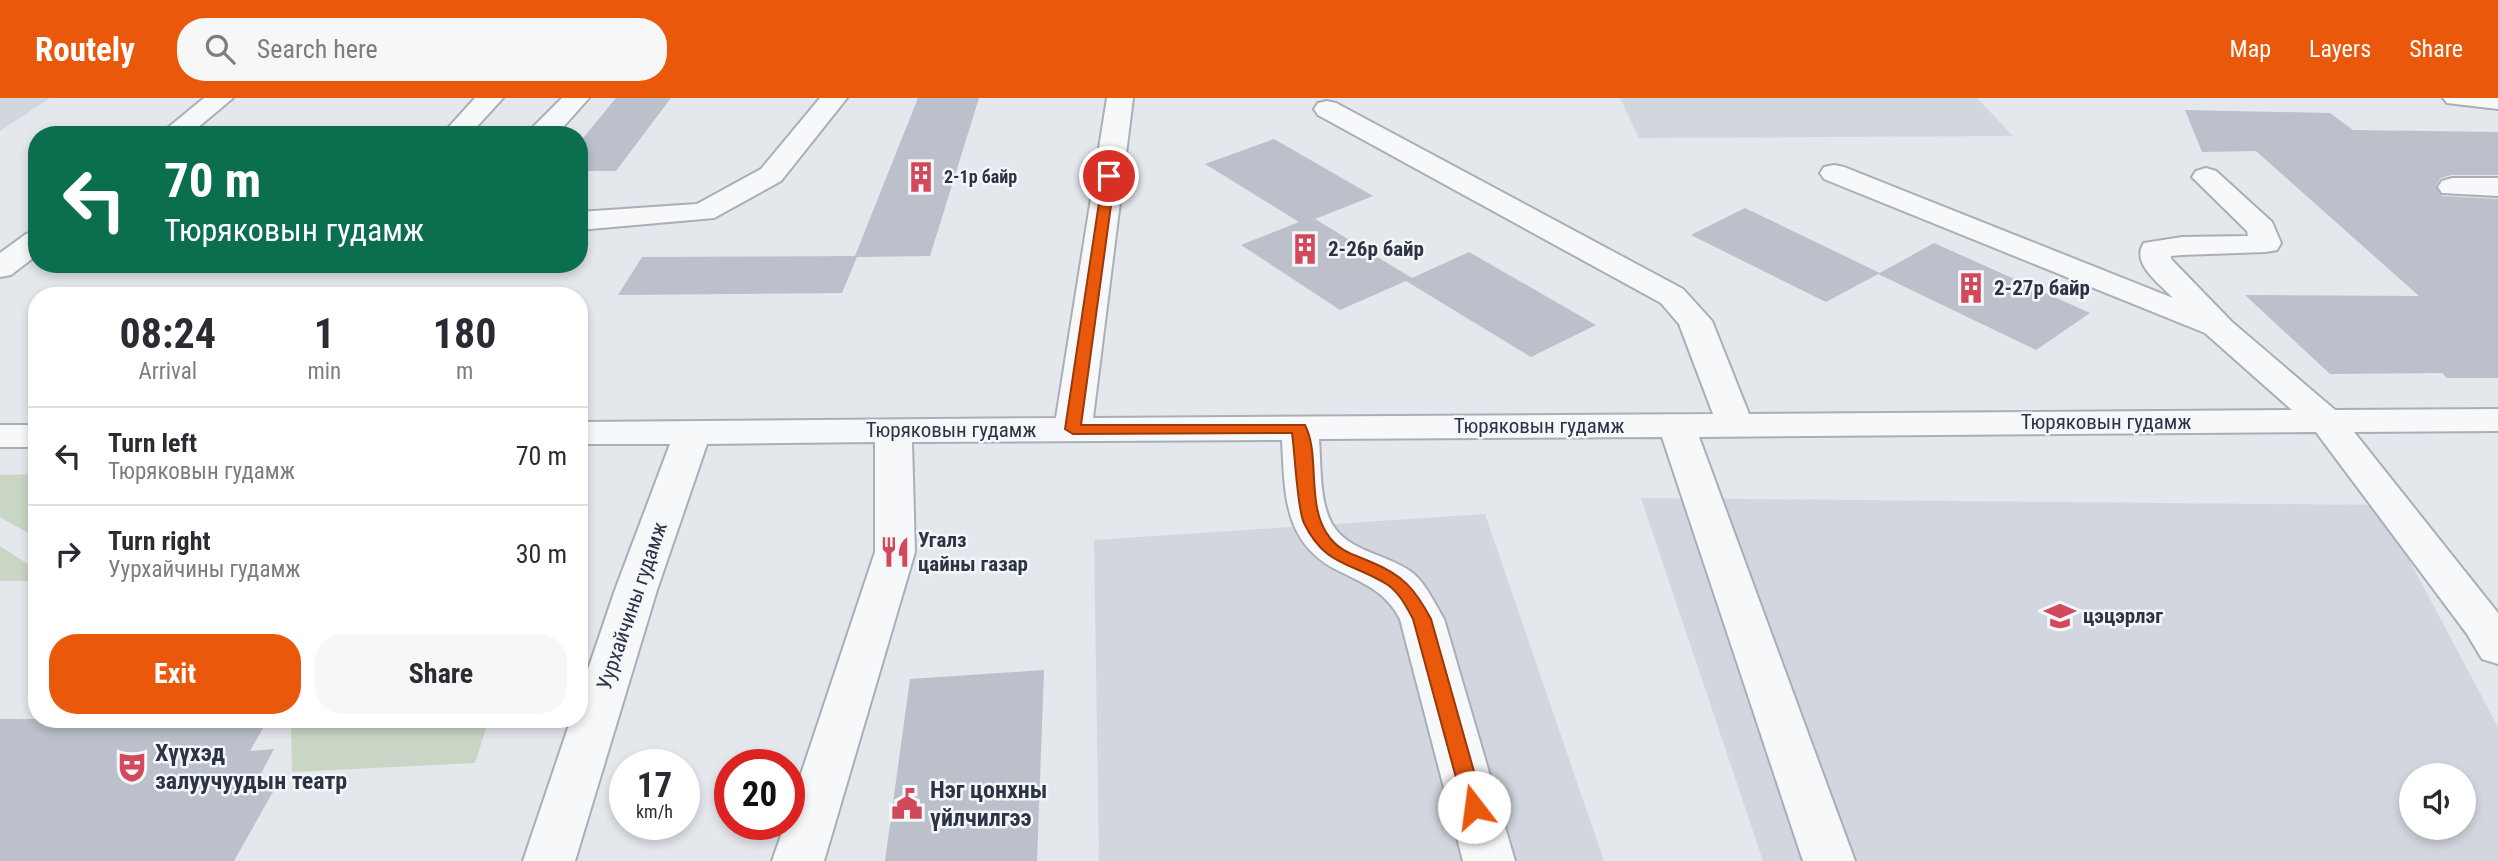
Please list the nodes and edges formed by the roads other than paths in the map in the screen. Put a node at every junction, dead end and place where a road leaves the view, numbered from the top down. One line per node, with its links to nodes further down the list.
1 (220, 98): 9 (street)
2 (490, 98): 10 (street)
3 (576, 98): 11 (street)
4 (834, 98): 16 (street)
5 (1120, 98): 25 (street)
6 (2456, 98): 7 (street)
7 (2498, 101)
8 (1326, 108): 23 (street)
9 (184, 126)
10 (463, 126)
11 (551, 126)
12 (1834, 173): 19 (street)
13 (2206, 177): 19 (street)
14 (2452, 187): 15 (street)
15 (2498, 187)
16 (588, 220)
17 (28, 249): 18 (street)
18 (14, 264)
19 (2220, 329): 21 (street)
20 (2498, 420): 21 (street, Тюряковын гудамж)
21 (2326, 421): 23 (street, Тюряковын гудамж); 31 (street)
22 (1676, 425): 23 (street, Тюряковын гудамж); 24 (street, Тюряковын гудамж); 35 (street)
23 (1735, 425)
24 (1299, 428): 25 (street, Тюряковын гудамж); 34 (street)
25 (1073, 429): 26 (street, Тюряковын гудамж)
26 (893, 430): 27 (street, Тюряковын гудамж); 33 (street)
27 (693, 432): 28 (street, Тюряковын гудамж); 32 (street, Уурхайчины гудамж)
28 (588, 433)
29 (0, 436): 30 (street)
30 (28, 436)
31 (2498, 648)
32 (549, 861)
33 (798, 861)
34 (1489, 861)
35 (1829, 861)

